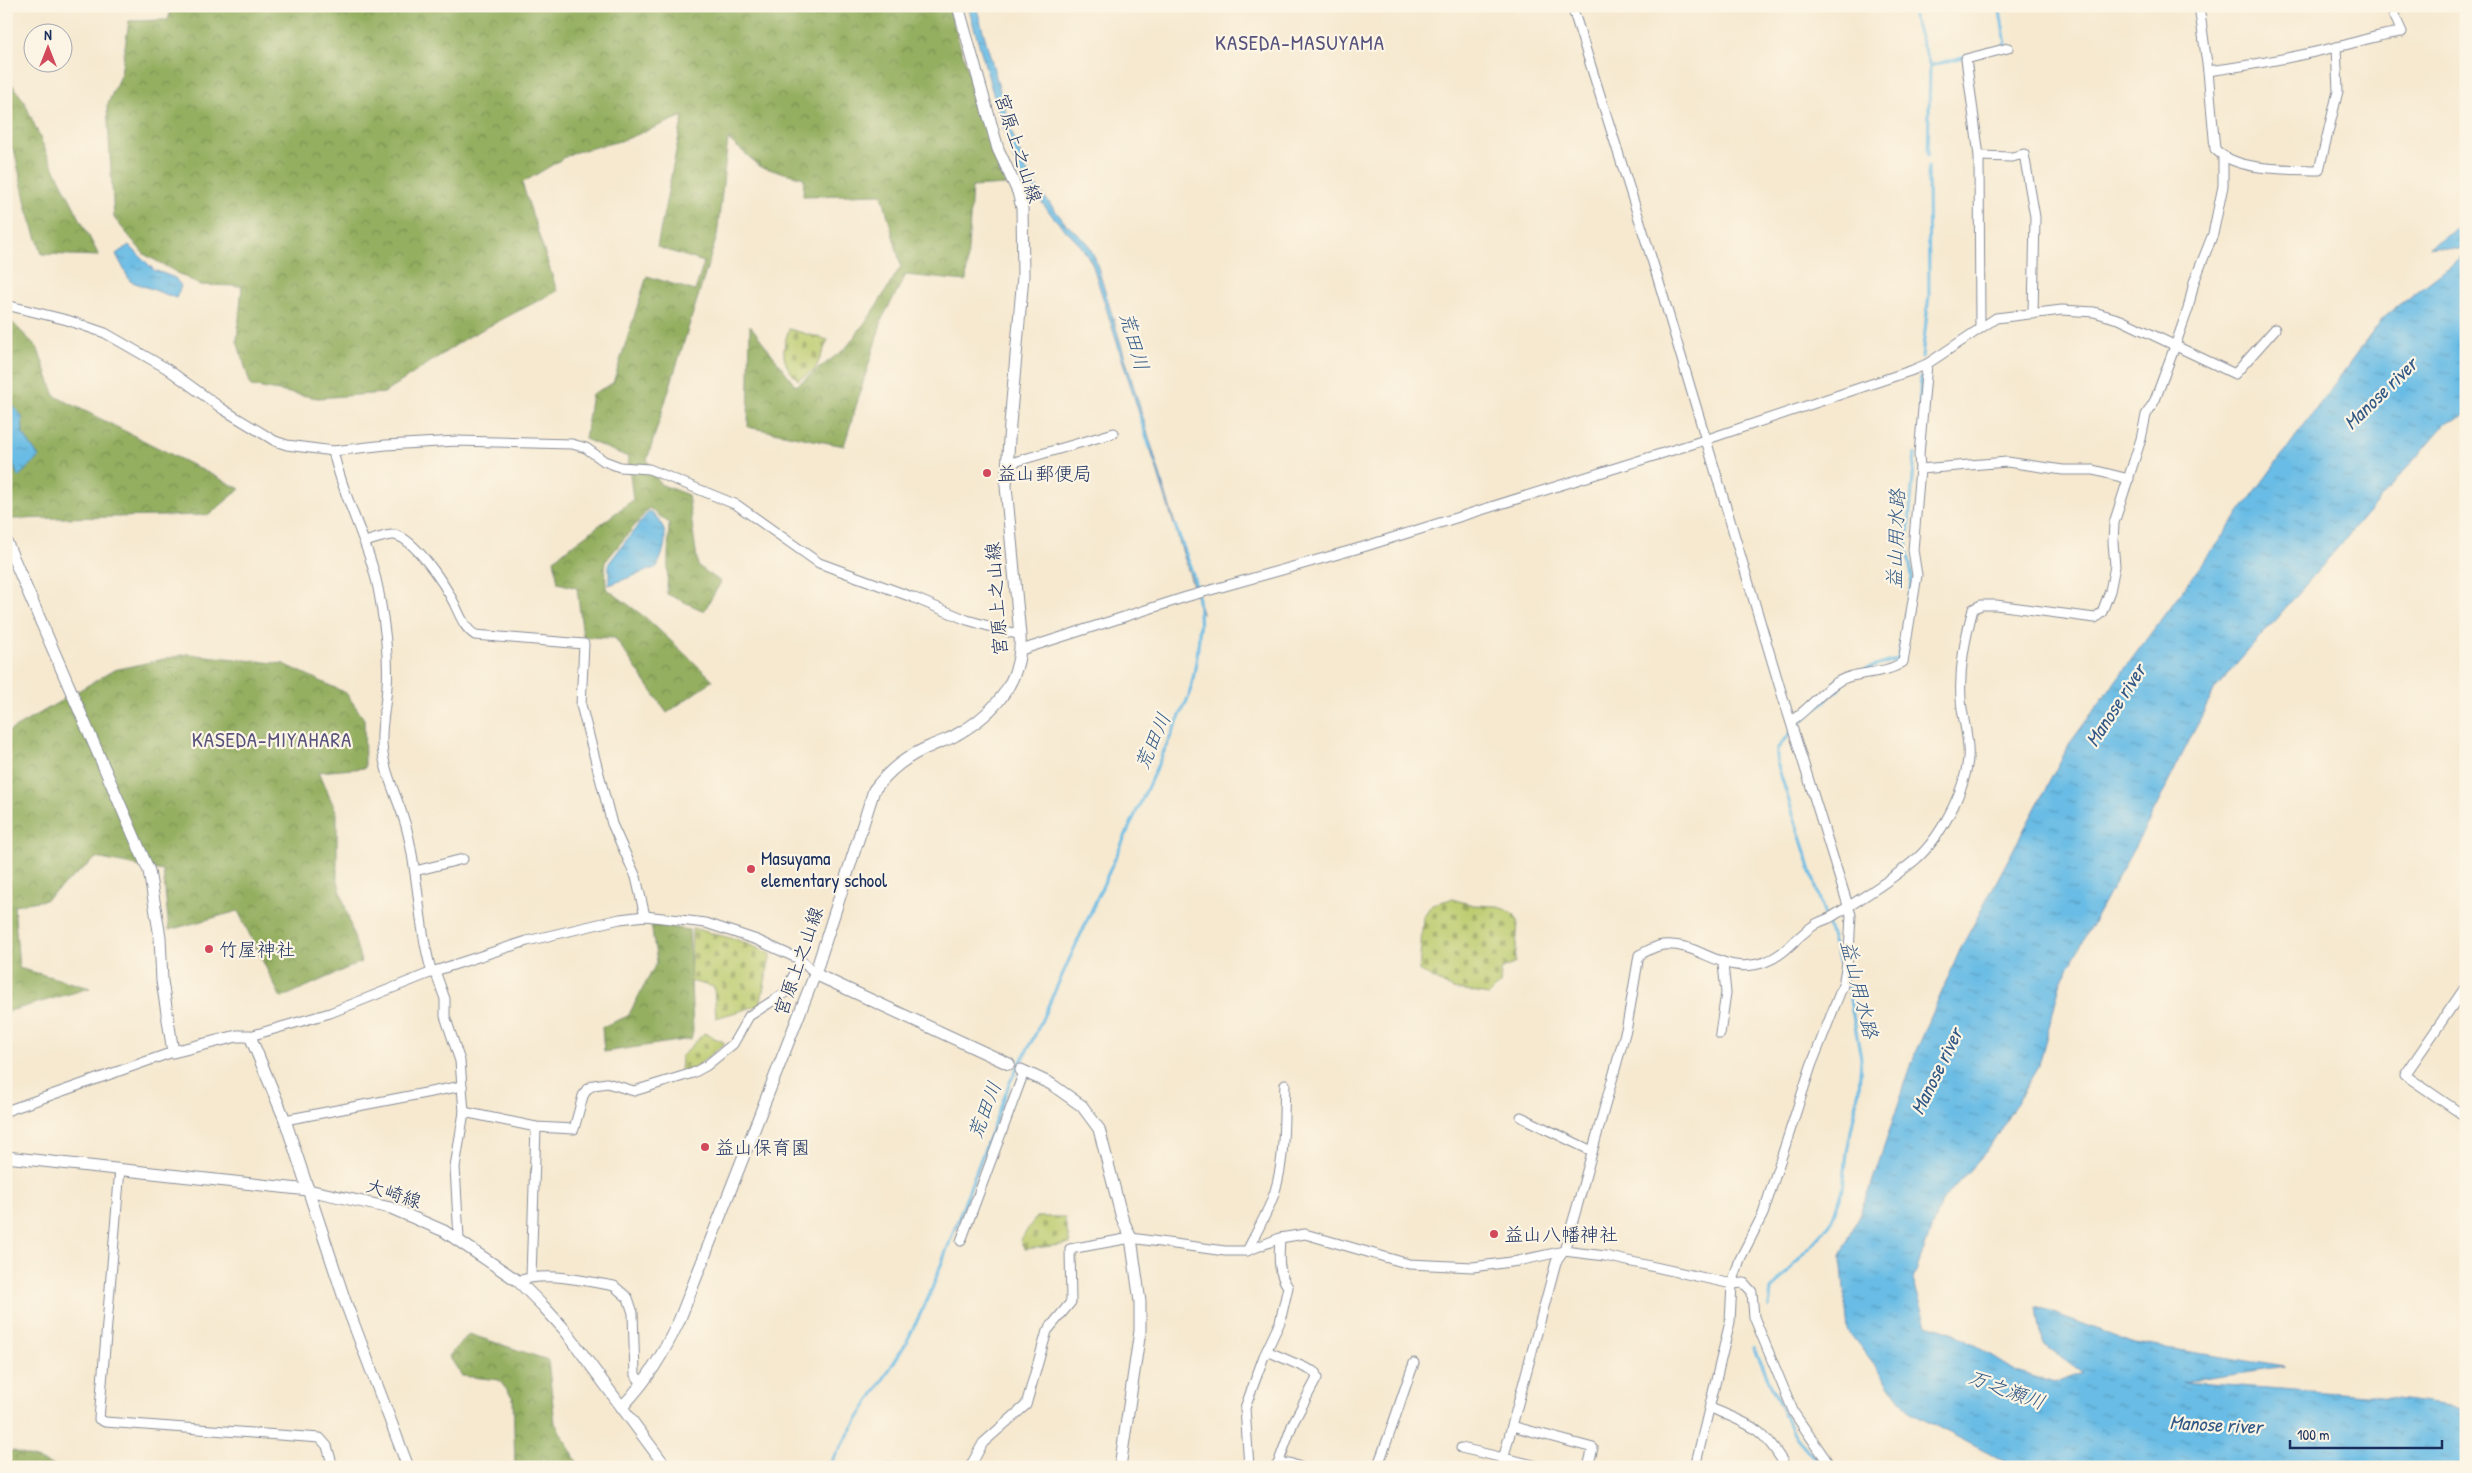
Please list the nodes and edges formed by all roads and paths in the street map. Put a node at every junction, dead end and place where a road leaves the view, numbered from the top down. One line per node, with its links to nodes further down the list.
1 (958, 6): 19 (street, 宮原上之山線)
2 (1572, 6): 17 (street)
3 (2199, 6): 7 (street)
4 (2390, 6): 5 (street)
5 (2336, 47): 7 (street); 9 (street)
6 (2008, 48): 8 (street)
7 (2208, 71): 9 (street)
8 (1979, 156): 11 (street); 12 (street)
9 (2223, 158): 14 (street)
10 (6, 305): 18 (street)
11 (2033, 314): 12 (street); 14 (street)
12 (1980, 328): 15 (street)
13 (2276, 330): 14 (street)
14 (2175, 346): 21 (street)
15 (1927, 364): 17 (street); 20 (street)
16 (1114, 433): 19 (street)
17 (1705, 440): 25 (street); 26 (street)
18 (333, 451): 23 (street); 24 (street)
19 (1006, 464): 24 (street, 宮原上之山線)
20 (1920, 469): 21 (street); 26 (street)
21 (2129, 479): 29 (street)
22 (6, 541): 38 (street)
23 (365, 542): 28 (street); 30 (street)
24 (1020, 635): 25 (street, 宮原上之山線)
25 (1021, 650): 34 (street, 宮原上之山線)
26 (1791, 721): 29 (street)
27 (463, 860): 28 (street)
28 (415, 872): 33 (street)
29 (1848, 906): 32 (street); 61 (street)
30 (645, 916): 31 (street); 33 (street)
31 (800, 960): 34 (street); 48 (street)
32 (1724, 964): 36 (street); 49 (street)
33 (434, 972): 37 (street); 42 (street)
34 (815, 974): 39 (street); 64 (street, 宮原上之山線)
35 (2466, 986): 46 (street)
36 (1720, 1034)
37 (250, 1036): 38 (street); 47 (street)
38 (173, 1052): 43 (street)
39 (1009, 1064): 40 (street)
40 (1023, 1071): 53 (street); 56 (street)
41 (1285, 1084): 57 (street)
42 (462, 1086): 44 (street); 47 (street)
43 (6, 1111)
44 (464, 1112): 48 (street); 55 (street)
45 (1521, 1117): 49 (street)
46 (2466, 1117)
47 (285, 1120): 52 (street)
48 (536, 1127): 59 (street)
49 (1592, 1151): 58 (street)
50 (6, 1157): 51 (street, 大崎線)
51 (120, 1169): 52 (street, 大崎線); 71 (street)
52 (308, 1190): 55 (street, 大崎線); 72 (street)
53 (1131, 1238): 57 (street); 76 (street); 77 (street)
54 (1280, 1238): 57 (street); 58 (street); 62 (street)
55 (460, 1240): 60 (street, 大崎線)
56 (961, 1241)
57 (1246, 1251)
58 (1564, 1251): 61 (street); 67 (street)
59 (531, 1276): 60 (street); 64 (street)
60 (518, 1281): 65 (street, 大崎線)
61 (1732, 1284): 66 (street); 85 (street)
62 (1267, 1351): 70 (street); 78 (street)
63 (1414, 1363): 80 (street)
64 (643, 1384): 65 (street, 宮原上之山線)
65 (622, 1407): 73 (street, 大崎線)
66 (1710, 1408): 83 (street); 84 (street)
67 (1512, 1426): 69 (street); 82 (street)
68 (1461, 1448): 69 (street)
69 (1502, 1462): 81 (street)
70 (1276, 1466): 79 (street)
71 (333, 1467)
72 (408, 1467)
73 (666, 1467)
74 (888, 1467): 75 (street)
75 (892, 1467)
76 (970, 1467)
77 (1120, 1467)
78 (1249, 1467)
79 (1300, 1467)
80 (1377, 1467)
81 (1542, 1467)
82 (1588, 1467)
83 (1695, 1467)
84 (1786, 1467)
85 (1831, 1467)

